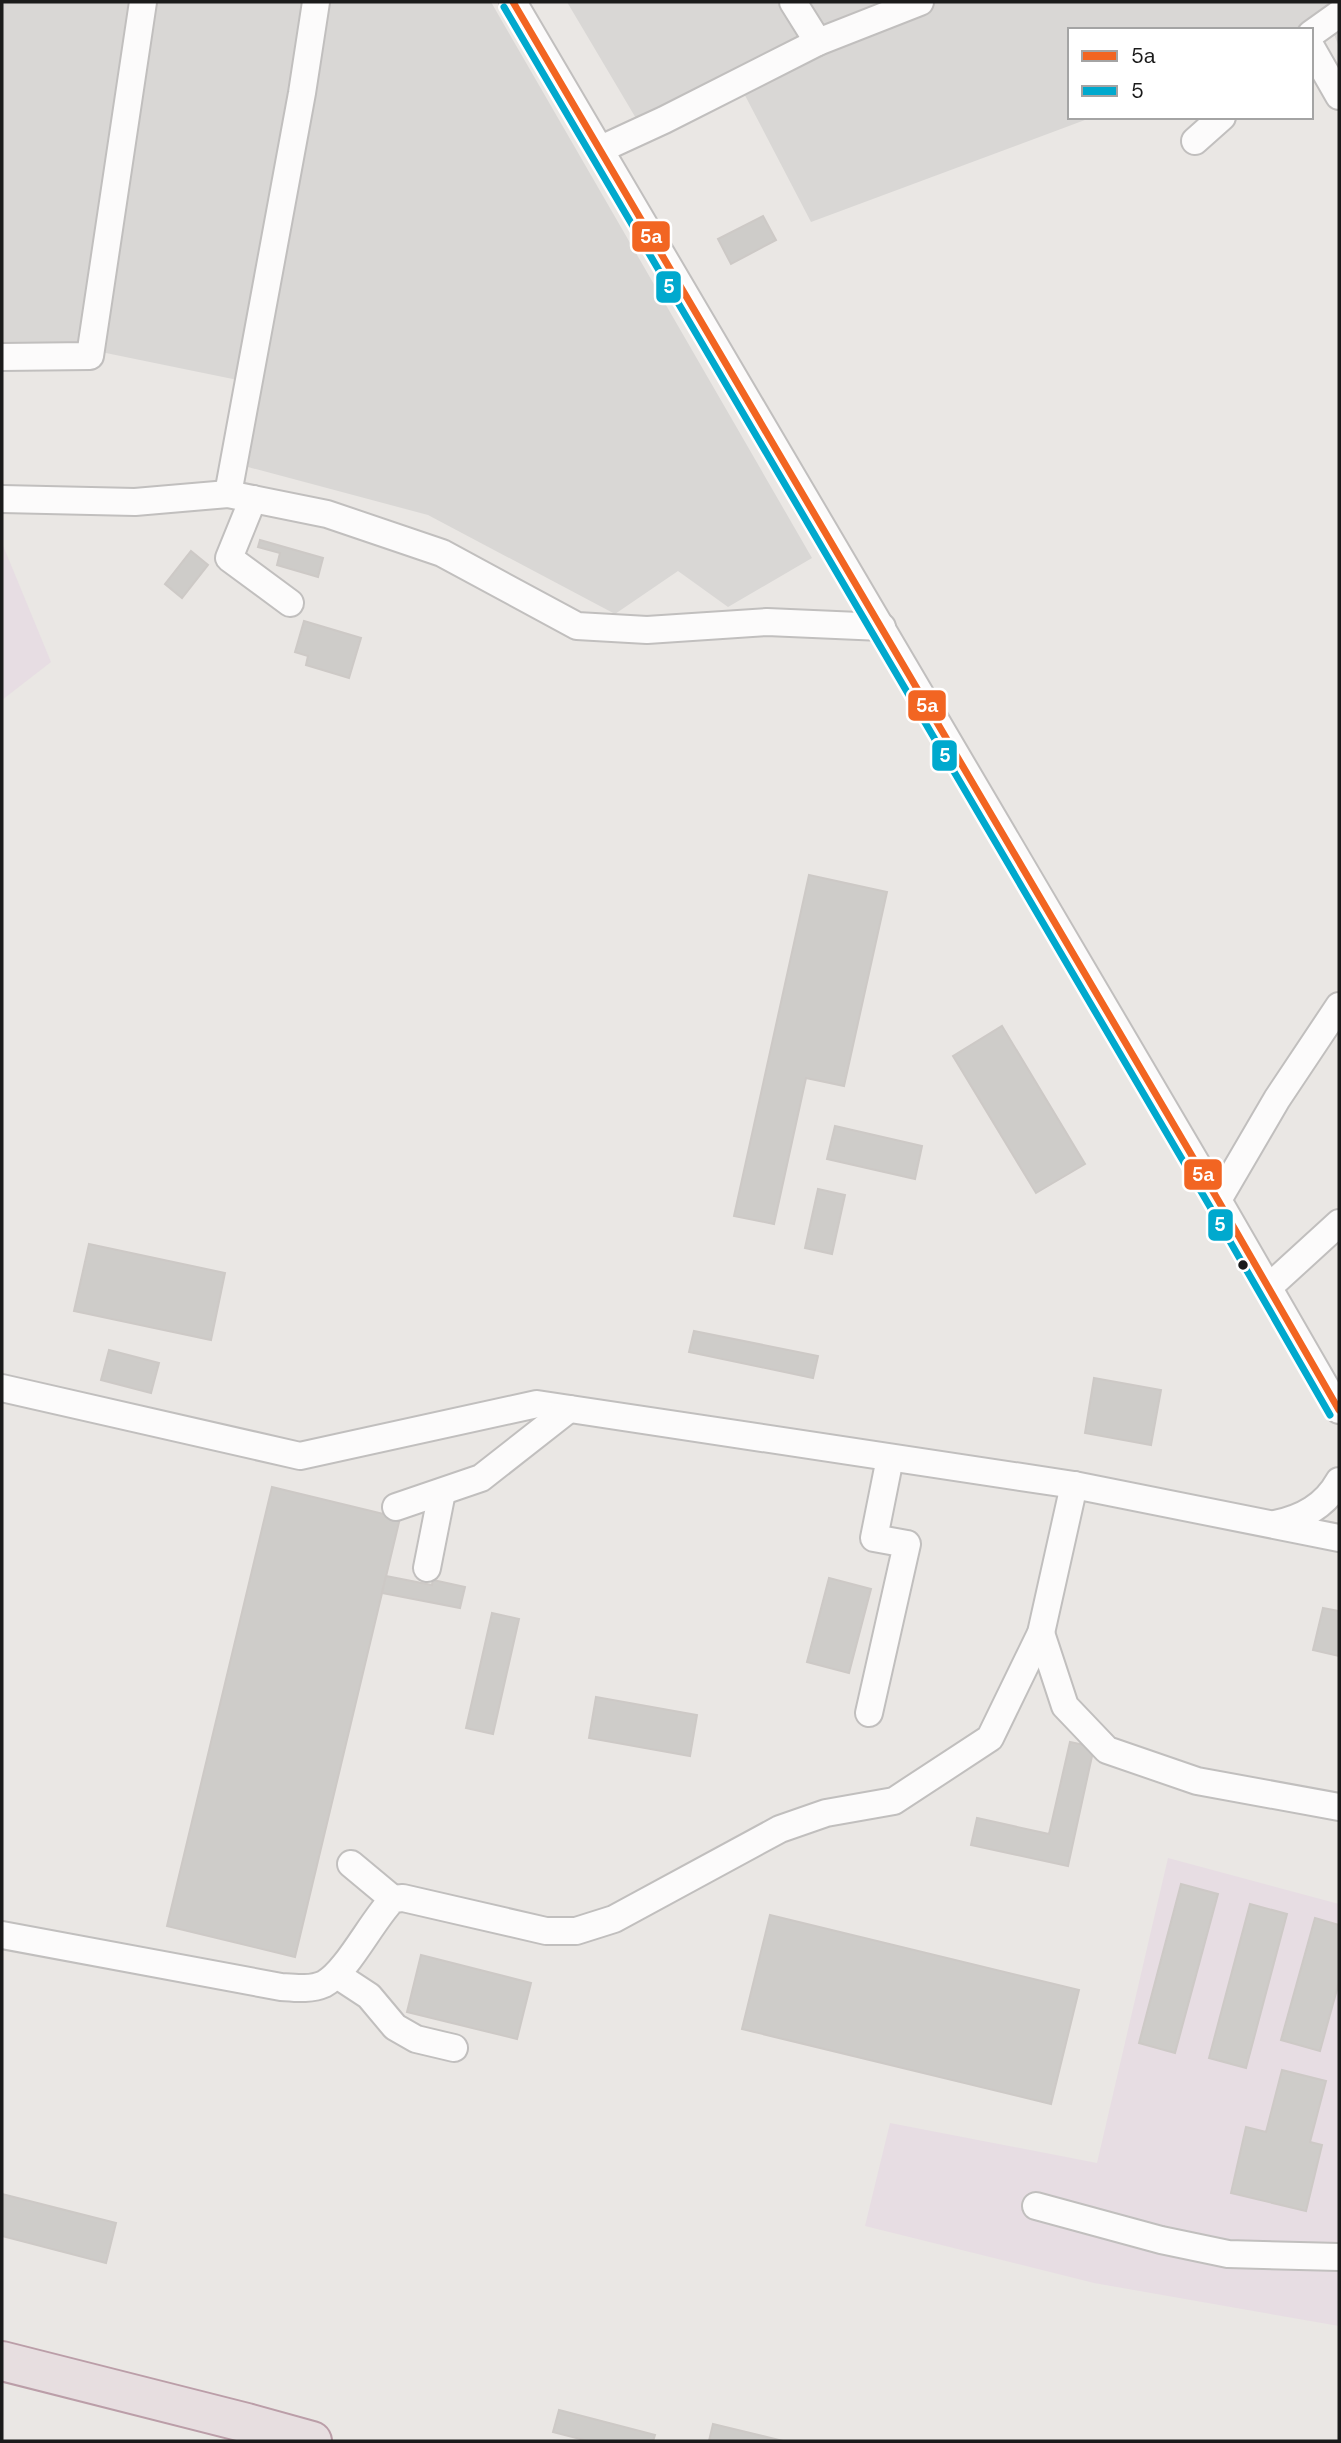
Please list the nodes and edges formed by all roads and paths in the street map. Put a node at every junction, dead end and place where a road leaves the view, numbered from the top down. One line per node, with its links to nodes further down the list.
1 (143, 2): 14 (street)
2 (316, 2): 15 (street)
3 (513, 2): 13 (street)
4 (793, 2): 8 (street)
5 (920, 2): 8 (street)
6 (1339, 13): 7 (street)
7 (1313, 32)
8 (818, 41): 13 (street)
9 (1313, 50): 10 (street)
10 (1339, 96)
11 (1220, 119): 12 (street)
12 (1195, 141)
13 (601, 149): 18 (street)
14 (2, 357)
15 (240, 497): 16 (street); 17 (street); 18 (street)
16 (2, 499)
17 (290, 603)
18 (882, 627): 20 (street)
19 (1339, 1006): 20 (street)
20 (1219, 1200): 22 (street)
21 (1339, 1223): 22 (street)
22 (1269, 1287): 25 (street)
23 (2, 1388): 24 (street)
24 (569, 1409): 26 (street); 29 (street)
25 (1339, 1410)
26 (890, 1458): 28 (street); 35 (street)
27 (1339, 1481): 31 (street)
28 (1074, 1485): 31 (street); 34 (street)
29 (442, 1492): 30 (street); 33 (street)
30 (396, 1507)
31 (1273, 1525): 32 (street)
32 (1339, 1538)
33 (428, 1568)
34 (1041, 1633): 36 (street); 38 (street)
35 (869, 1713)
36 (1339, 1807)
37 (351, 1864): 38 (street)
38 (393, 1899): 40 (street)
39 (2, 1935): 40 (street)
40 (337, 1975): 41 (street)
41 (454, 2048)
42 (1036, 2206): 43 (street)
43 (1339, 2257)
44 (2, 2361): 45 (highway)
45 (312, 2441)

